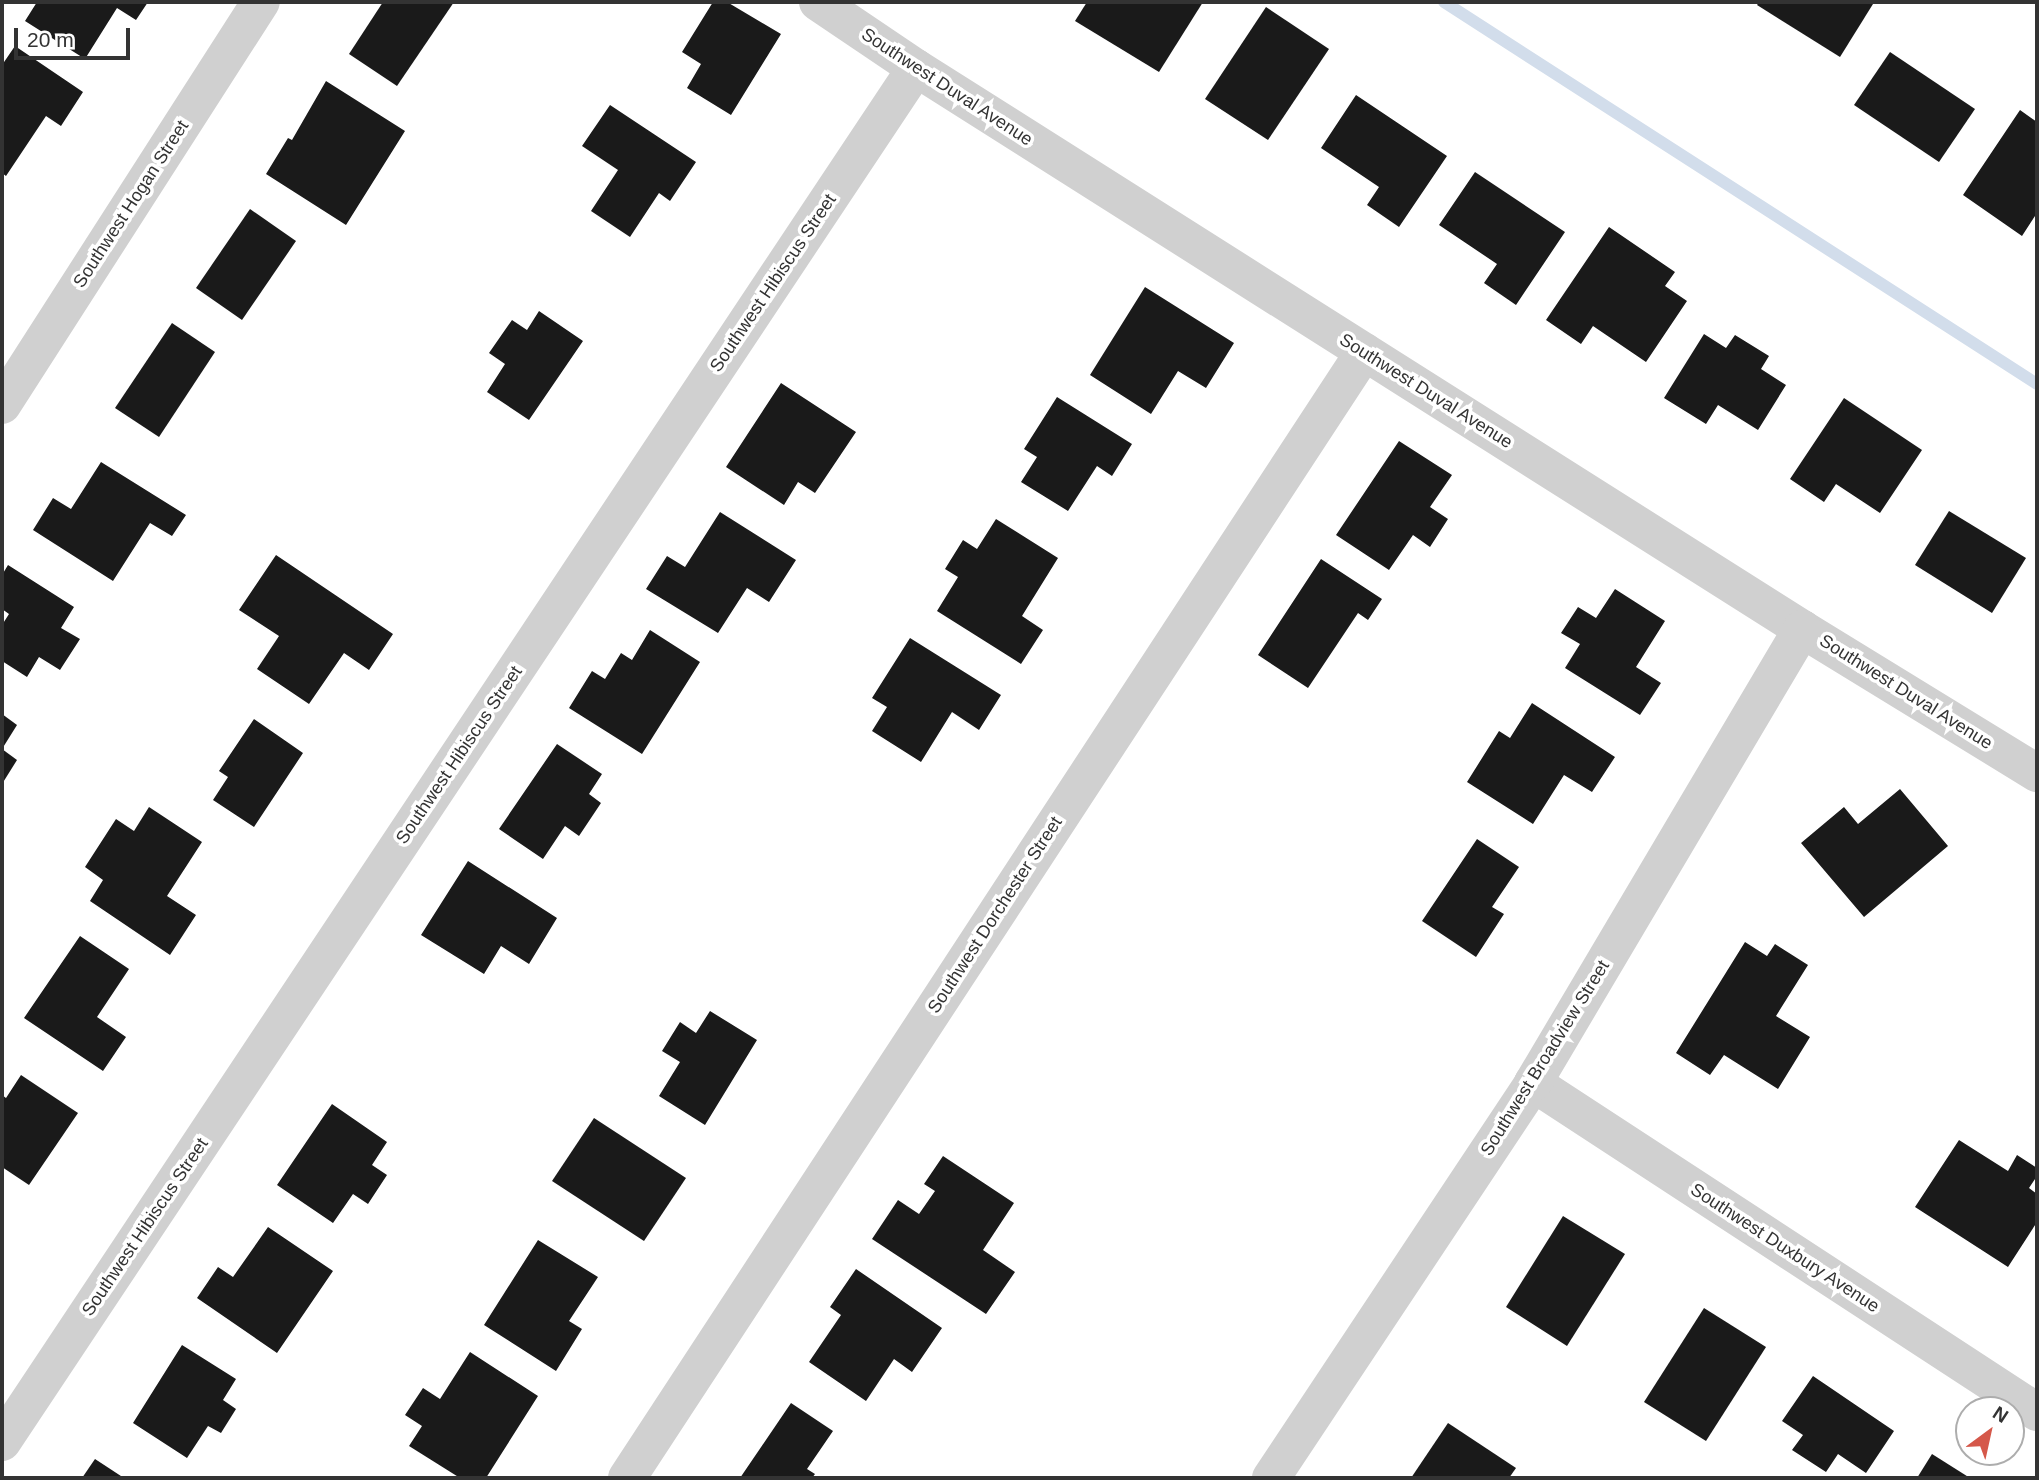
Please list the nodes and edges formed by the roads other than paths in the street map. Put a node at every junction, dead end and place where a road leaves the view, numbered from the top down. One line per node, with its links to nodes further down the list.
1 (261, 2): 5 (street, Southwest Hogan Street)
2 (818, 2): 3 (street, Southwest Duval Avenue)
3 (916, 68): 4 (street, Southwest Duval Avenue); 10 (street, Southwest Hibiscus Street)
4 (1364, 352): 6 (street, Southwest Duval Avenue); 11 (street, Southwest Dorchester Street)
5 (2, 405)
6 (1802, 629): 7 (street, Southwest Duval Avenue); 8 (street, Southwest Broadview Street)
7 (2037, 773)
8 (1533, 1083): 9 (street, Southwest Duxbury Avenue); 12 (street, Southwest Broadview Street)
9 (2037, 1412)
10 (2, 1441)
11 (626, 1478)
12 (1271, 1478)

